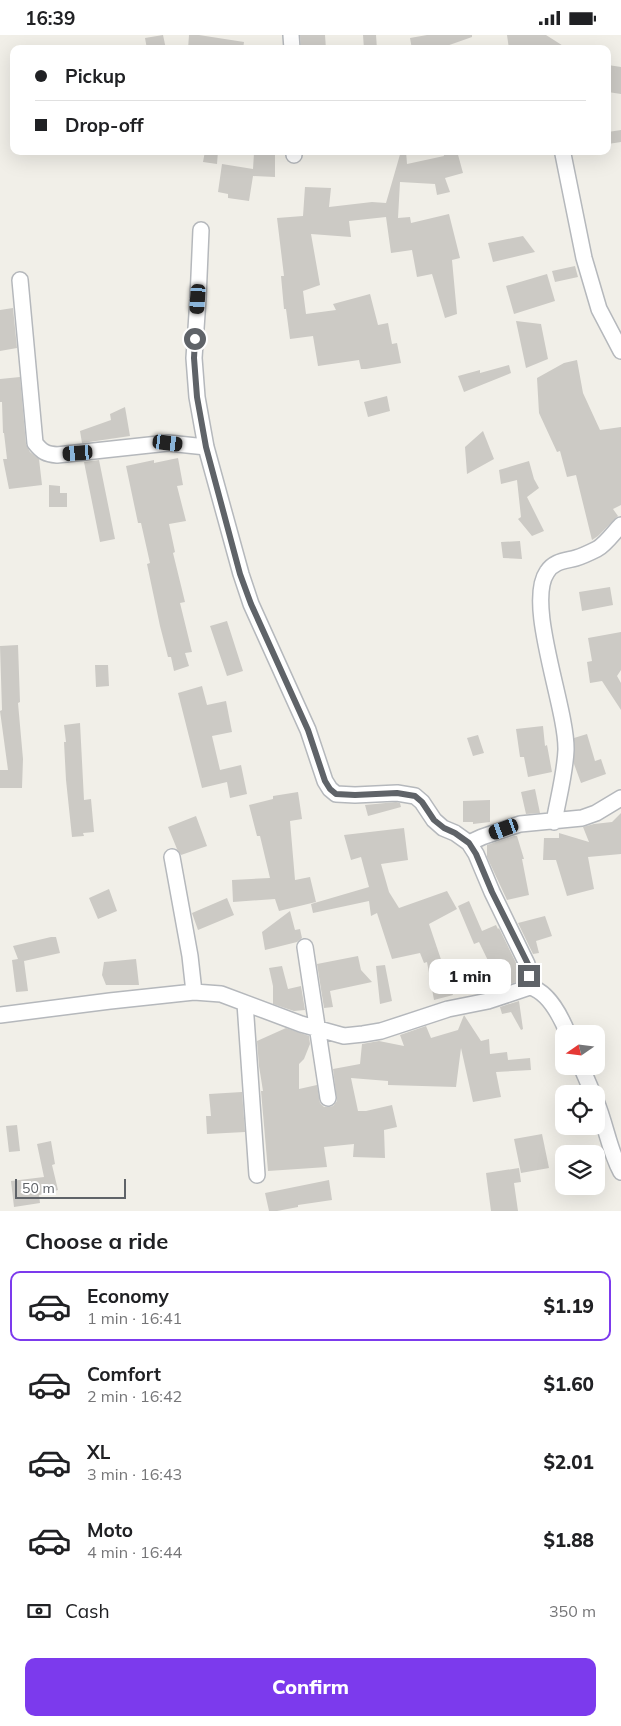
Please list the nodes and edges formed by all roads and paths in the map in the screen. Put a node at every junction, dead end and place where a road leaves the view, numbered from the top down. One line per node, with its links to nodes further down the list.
1 (563, 155): 4 (street)
2 (200, 230): 5 (street)
3 (20, 281): 5 (street)
4 (621, 351)
5 (206, 447): 9 (street)
6 (621, 525): 8 (street)
7 (621, 798): 8 (street)
8 (554, 821): 9 (street)
9 (469, 843): 12 (street)
10 (172, 857): 13 (street)
11 (305, 947): 17 (street)
12 (530, 987): 16 (street); 17 (street)
13 (194, 993): 14 (street); 15 (street)
14 (245, 1003): 17 (street); 21 (street)
15 (0, 1015)
16 (563, 1025)
17 (317, 1028): 18 (street)
18 (328, 1098)
19 (605, 1128): 20 (street)
20 (621, 1172)
21 (258, 1175)

